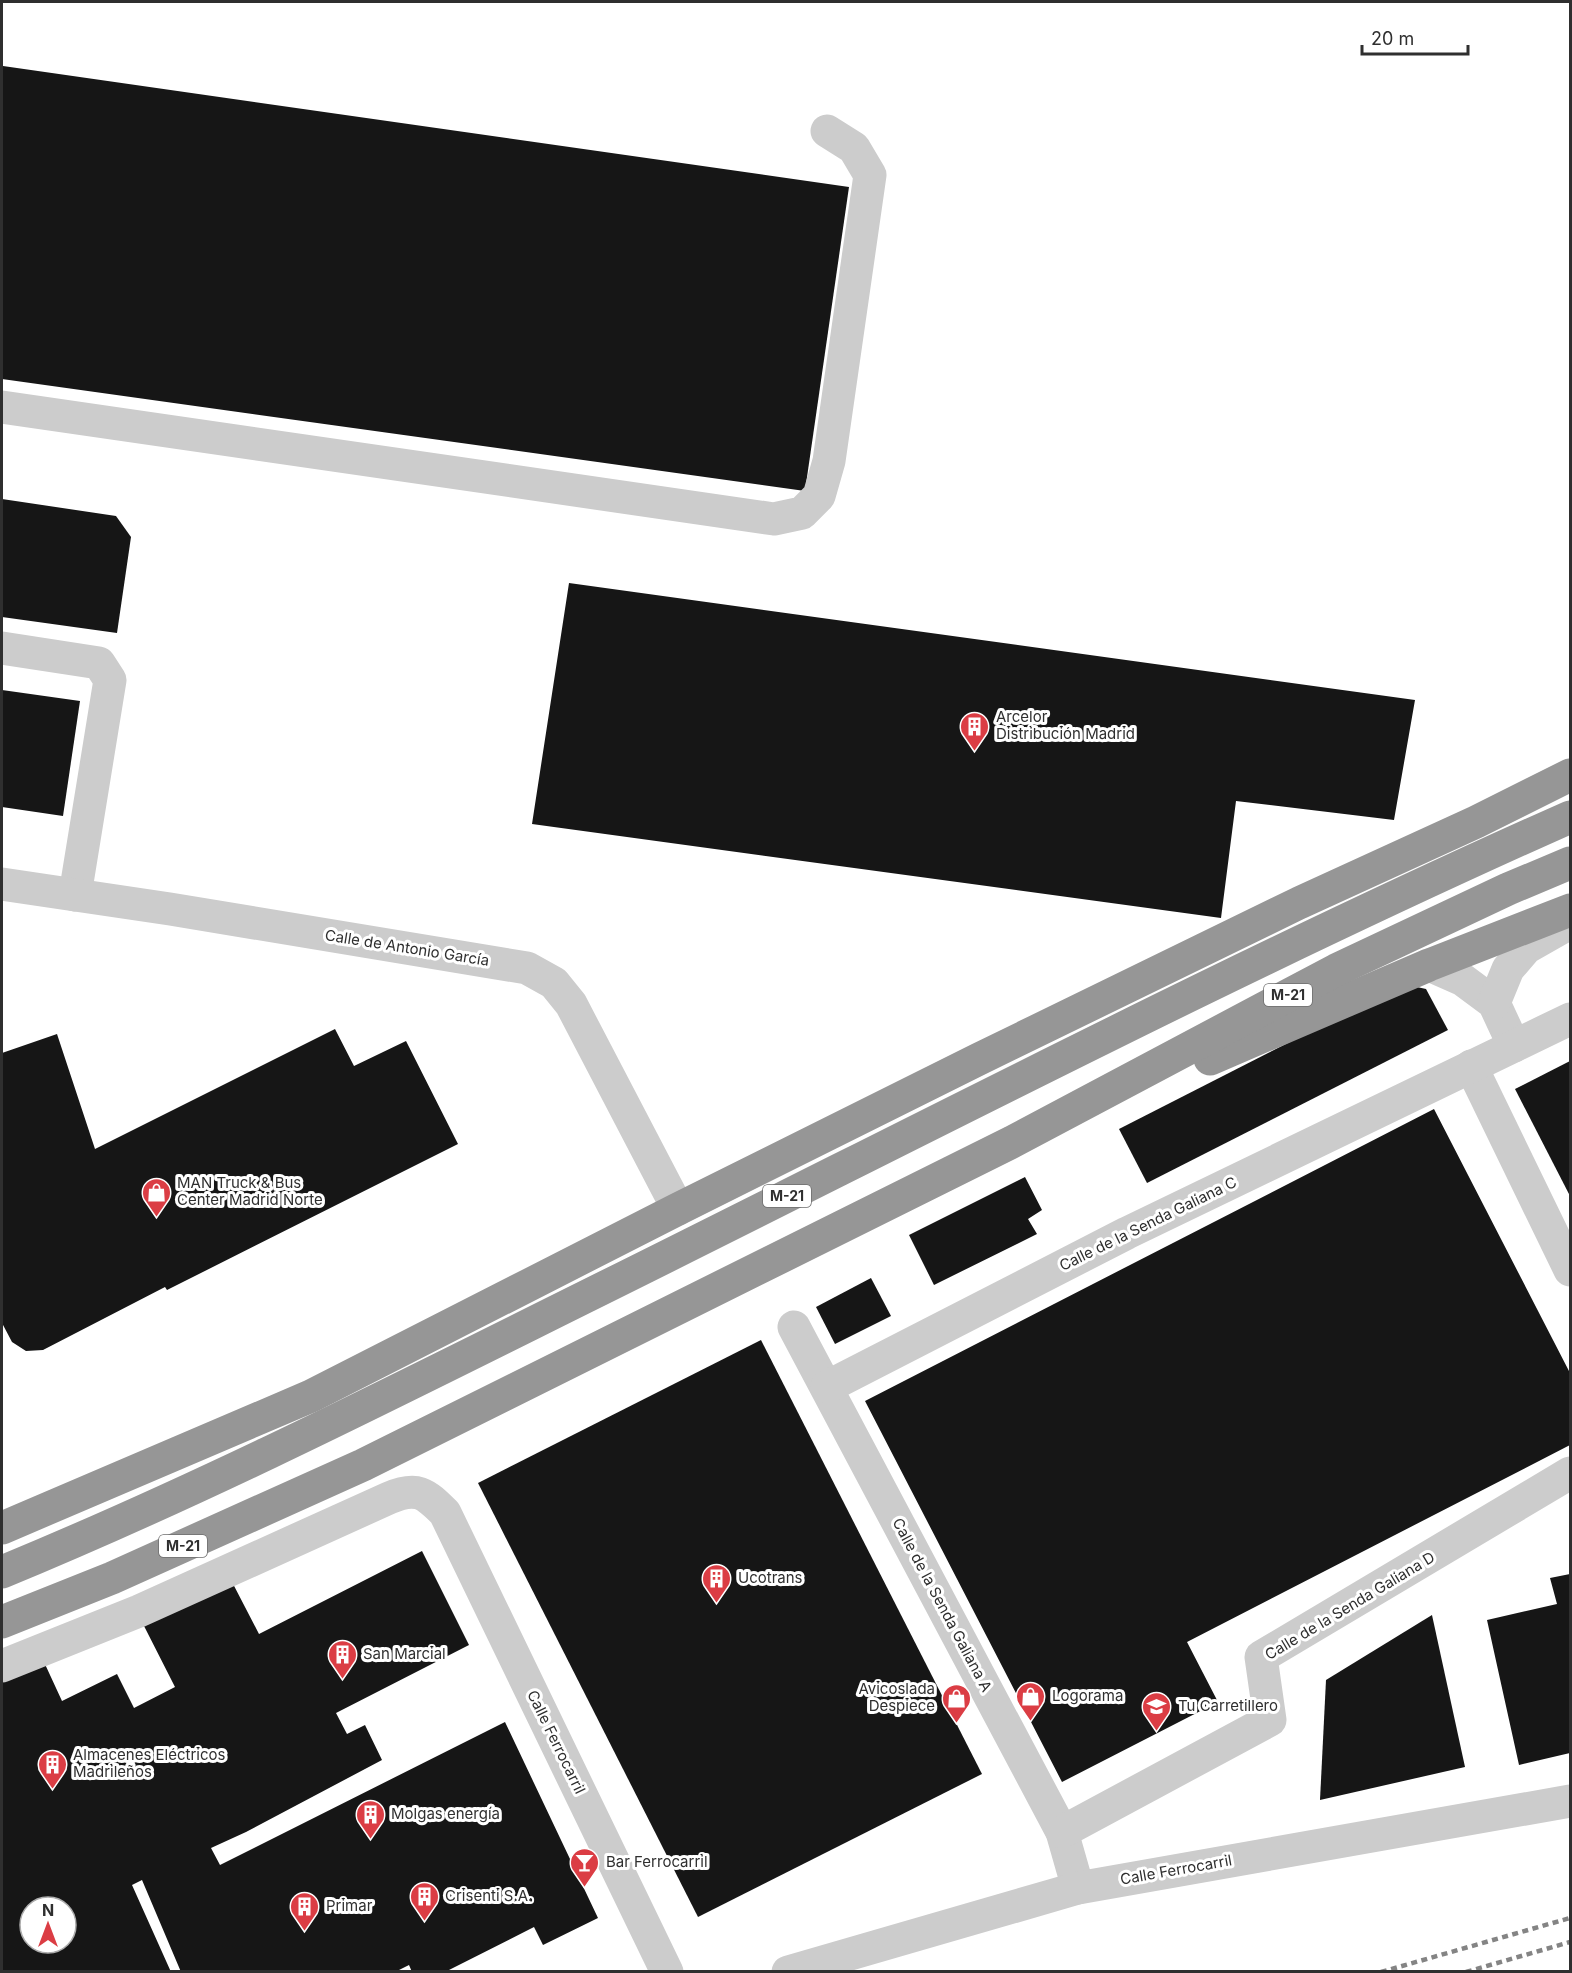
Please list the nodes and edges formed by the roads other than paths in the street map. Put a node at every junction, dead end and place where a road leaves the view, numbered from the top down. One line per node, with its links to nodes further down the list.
1 (827, 130): 2 (street)
2 (2, 407)
3 (2, 648): 8 (street)
4 (1570, 775): 17 (highway)
5 (1570, 817): 23 (highway, M-21)
6 (1570, 863): 16 (highway, M-21)
7 (2, 884): 8 (street, Calle de Antonio García)
8 (75, 895): 17 (street, Calle de Antonio García)
9 (1570, 910): 11 (highway)
10 (1570, 923): 12 (street)
11 (1428, 965): 12 (street); 16 (highway)
12 (1494, 1003): 14 (street)
13 (1570, 1019): 14 (street, Calle de la Senda Galiana C)
14 (1514, 1046): 15 (street, Calle de la Senda Galiana C)
15 (1471, 1066): 18 (street); 20 (street, Calle de la Senda Galiana C)
16 (1012, 1142): 24 (highway, M-21)
17 (678, 1209): 22 (highway)
18 (1570, 1269)
19 (794, 1327): 20 (street, Calle de la Senda Galiana A)
20 (827, 1387): 27 (street, Calle de la Senda Galiana A)
21 (1570, 1473): 27 (street, Calle de la Senda Galiana D)
22 (2, 1528)
23 (2, 1572)
24 (2, 1622)
25 (2, 1666): 29 (street, Calle Ferrocarril)
26 (1570, 1802): 28 (street, Calle Ferrocarril)
27 (1062, 1832): 28 (street, Calle de la Senda Galiana A)
28 (1078, 1888): 30 (street, Calle Ferrocarril)
29 (667, 1971)
30 (788, 1971)

